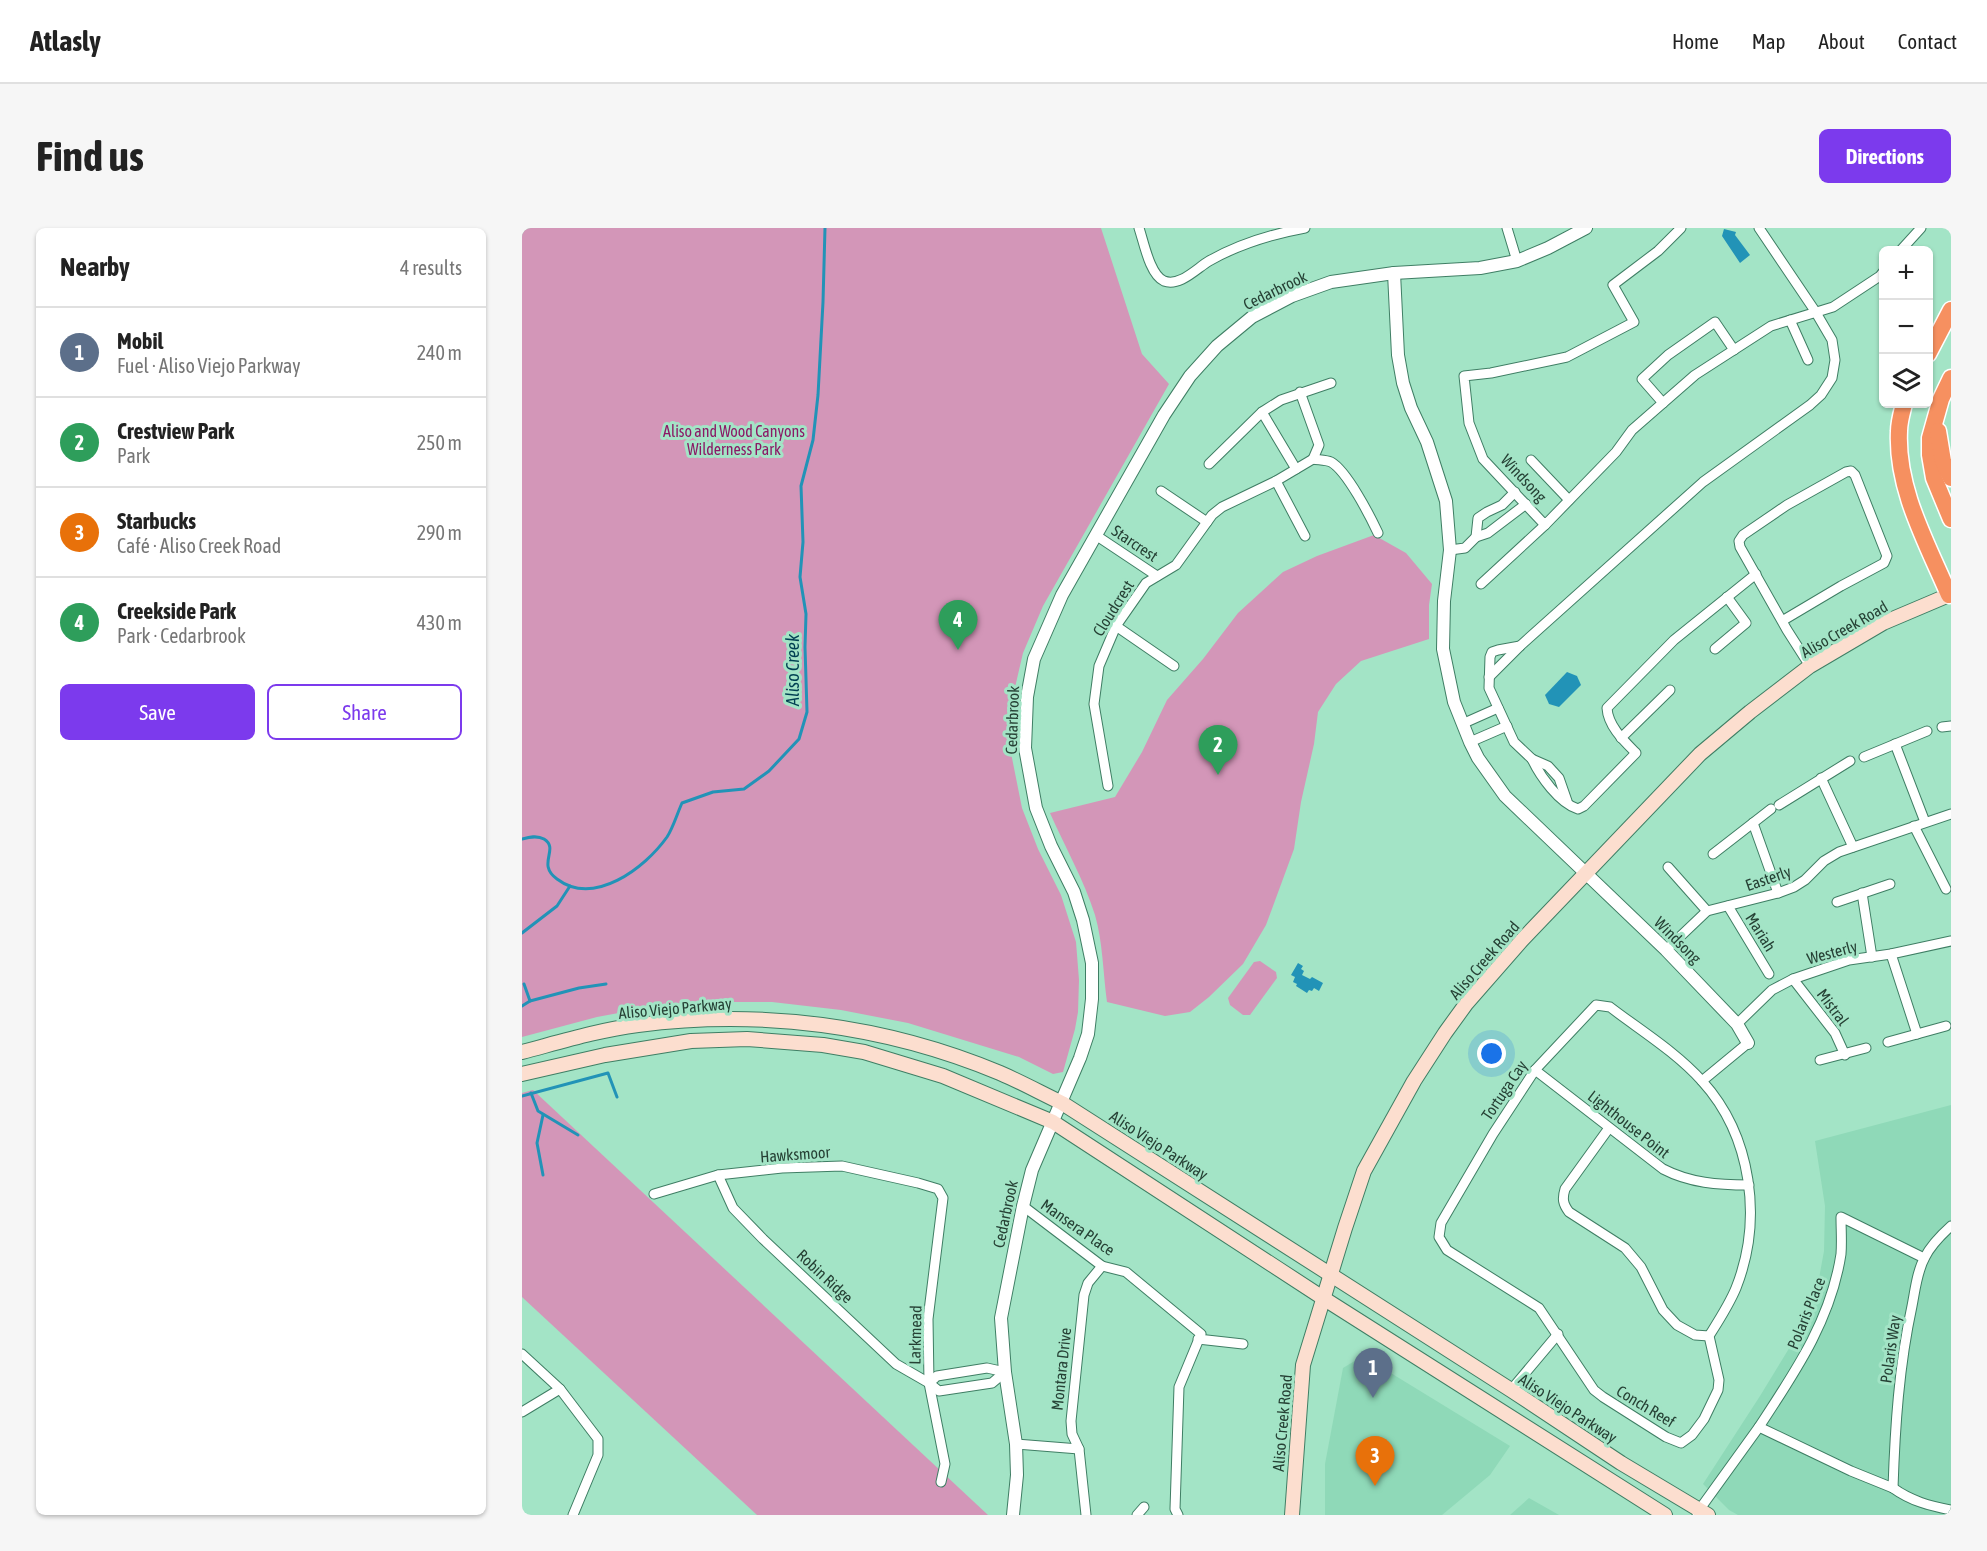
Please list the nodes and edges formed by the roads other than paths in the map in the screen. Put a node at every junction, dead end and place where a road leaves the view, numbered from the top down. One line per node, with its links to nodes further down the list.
1 (1139, 228): 2 (street)
2 (1305, 228)
3 (1508, 228): 9 (street)
4 (1586, 228): 9 (street, Cedarbrook)
5 (1681, 228): 32 (street, Windsong)
6 (1759, 228): 13 (street)
7 (1921, 228): 8 (street)
8 (1905, 246)
9 (1517, 261): 10 (street, Cedarbrook)
10 (1394, 273): 39 (street, Cedarbrook); 42 (street, Windsong)
11 (1879, 277): 13 (street, Windsong)
12 (1951, 310): 15 (highway)
13 (1815, 311): 14 (street, Windsong); 50 (street)
14 (1790, 320): 16 (street, Windsong); 17 (street)
15 (1933, 346)
16 (1734, 350): 21 (street, Windsong); 21 (street)
17 (1809, 360)
18 (1951, 378): 24 (highway)
19 (1331, 383): 20 (street)
20 (1300, 392): 23 (street); 25 (street)
21 (1663, 403): 33 (street, Windsong)
22 (1903, 408): 46 (highway)
23 (1262, 412): 27 (street); 28 (street)
24 (1936, 418): 29 (highway); 35 (highway)
25 (1313, 459): 28 (street, Cloudcrest); 38 (street)
26 (1531, 460): 33 (street)
27 (1209, 464)
28 (1296, 469): 30 (street, Cloudcrest)
29 (1951, 478)
30 (1276, 481): 36 (street, Cloudcrest); 40 (street)
31 (1161, 491): 36 (street)
32 (1515, 492): 34 (street, Windsong); 41 (street)
33 (1569, 500): 37 (street, Windsong)
34 (1526, 504): 37 (street, Windsong); 41 (street)
35 (1951, 519)
36 (1207, 522): 44 (street, Cloudcrest)
37 (1545, 525): 45 (street)
38 (1378, 533)
39 (1097, 536): 44 (street, Starcrest); 100 (street, Cedarbrook)
40 (1305, 536)
41 (1476, 537): 42 (street)
42 (1450, 550): 57 (street, Windsong)
43 (1756, 574): 47 (street); 48 (street); 48 (street)
44 (1157, 576): 49 (street, Cloudcrest)
45 (1480, 584)
46 (1949, 595): 53 (main road, Aliso Creek Road)
47 (1727, 597): 51 (street); 60 (street)
48 (1782, 621): 53 (street)
49 (1116, 626): 52 (street); 66 (street, Cloudcrest)
50 (1520, 646): 54 (street); 54 (street)
51 (1715, 649)
52 (1174, 666)
53 (1810, 666): 74 (main road, Aliso Creek Road)
54 (1489, 677): 56 (street)
55 (1670, 690): 60 (street)
56 (1498, 708): 57 (street); 58 (street)
57 (1462, 724): 61 (street, Windsong)
58 (1507, 726): 60 (street); 61 (street)
59 (1927, 731): 62 (street)
60 (1621, 738)
61 (1470, 742): 74 (street, Windsong)
62 (1895, 744): 63 (street); 68 (street)
63 (1864, 757)
64 (1850, 761): 65 (street)
65 (1821, 778): 69 (street); 71 (street)
66 (1108, 786)
67 (1951, 814): 68 (street, Easterly)
68 (1925, 822): 70 (street, Easterly)
69 (1753, 823): 72 (street); 77 (street)
70 (1914, 826): 71 (street, Easterly); 76 (street)
71 (1853, 847): 77 (street, Easterly)
72 (1713, 854)
73 (1668, 867): 81 (street)
74 (1586, 874): 83 (street, Windsong); 111 (main road, Aliso Creek Road)
75 (1890, 884): 78 (street)
76 (1946, 890)
77 (1778, 893): 80 (street, Easterly)
78 (1862, 893): 79 (street); 85 (street)
79 (1837, 902)
80 (1728, 906): 81 (street, Easterly); 86 (street, Mariah)
81 (1707, 911): 83 (street)
82 (1951, 941): 84 (street, Westerly)
83 (1666, 950): 88 (street, Windsong)
84 (1891, 954): 85 (street, Westerly); 90 (street)
85 (1872, 957): 87 (street, Westerly)
86 (1769, 974)
87 (1793, 979): 88 (street, Westerly); 95 (street, Mistral)
88 (1737, 1024): 92 (street, Windsong)
89 (1946, 1026): 90 (street)
90 (1917, 1034): 91 (street)
91 (1888, 1041)
92 (1748, 1042): 99 (street)
93 (1866, 1048): 95 (street)
94 (522, 1052): 100 (main road, Aliso Viejo Parkway)
95 (1845, 1055): 96 (street)
96 (1820, 1060)
97 (1535, 1070): 99 (street, Tortuga Cay); 102 (street, Lighthouse Point); 113 (street, Tortuga Cay)
98 (522, 1074): 101 (main road, Aliso Viejo Parkway)
99 (1702, 1081): 104 (street)
100 (1062, 1103): 101 (street, Cedarbrook); 111 (main road, Aliso Viejo Parkway)
101 (1053, 1122): 107 (street, Cedarbrook); 112 (main road, Aliso Viejo Parkway)
102 (1609, 1128): 104 (street, Lighthouse Point); 114 (street)
103 (718, 1175): 105 (street, Hawksmoor); 106 (street, Hawksmoor); 120 (street, Robin Ridge)
104 (1749, 1185): 114 (street)
105 (938, 1189): 120 (street, Larkmead)
106 (654, 1194)
107 (1023, 1206): 110 (street, Mansera Place); 118 (street, Cedarbrook)
108 (1951, 1226): 109 (street, Polaris Way)
109 (1924, 1258): 127 (street, Polaris Place); 131 (street, Polaris Way)
110 (1102, 1266): 115 (street, Mansera Place); 129 (street, Montara Drive)
111 (1331, 1275): 112 (main road, Aliso Creek Road); 124 (main road, Aliso Viejo Parkway)
112 (1323, 1298): 121 (main road, Aliso Viejo Parkway); 140 (main road, Aliso Creek Road)
113 (1558, 1334): 114 (street, Conch Reef); 124 (street)
114 (1709, 1336)
115 (1199, 1337): 116 (street); 139 (street)
116 (1243, 1344)
117 (522, 1354): 122 (street)
118 (1005, 1372): 119 (street); 123 (street, Robin Ridge); 128 (street, Cedarbrook)
119 (952, 1373): 120 (street); 123 (street)
120 (929, 1383): 123 (street, Robin Ridge); 130 (street, Larkmead)
121 (1467, 1388): 126 (main road); 141 (main road, Aliso Viejo Parkway)
122 (560, 1389): 125 (street); 135 (street)
123 (954, 1389)
124 (1511, 1390): 126 (main road, Aliso Viejo Parkway)
125 (522, 1413)
126 (1560, 1422): 134 (main road, Aliso Viejo Parkway)
127 (1759, 1427): 131 (street); 134 (street)
128 (1016, 1444): 129 (street); 136 (street, Cedarbrook)
129 (1079, 1449): 137 (street, Montara Drive)
130 (941, 1482)
131 (1893, 1488): 133 (street)
132 (1144, 1507): 138 (street)
133 (1951, 1510)
134 (1701, 1513)
135 (573, 1515)
136 (1013, 1515)
137 (1086, 1515)
138 (1137, 1515)
139 (1178, 1515)
140 (1292, 1515)
141 (1665, 1515)

